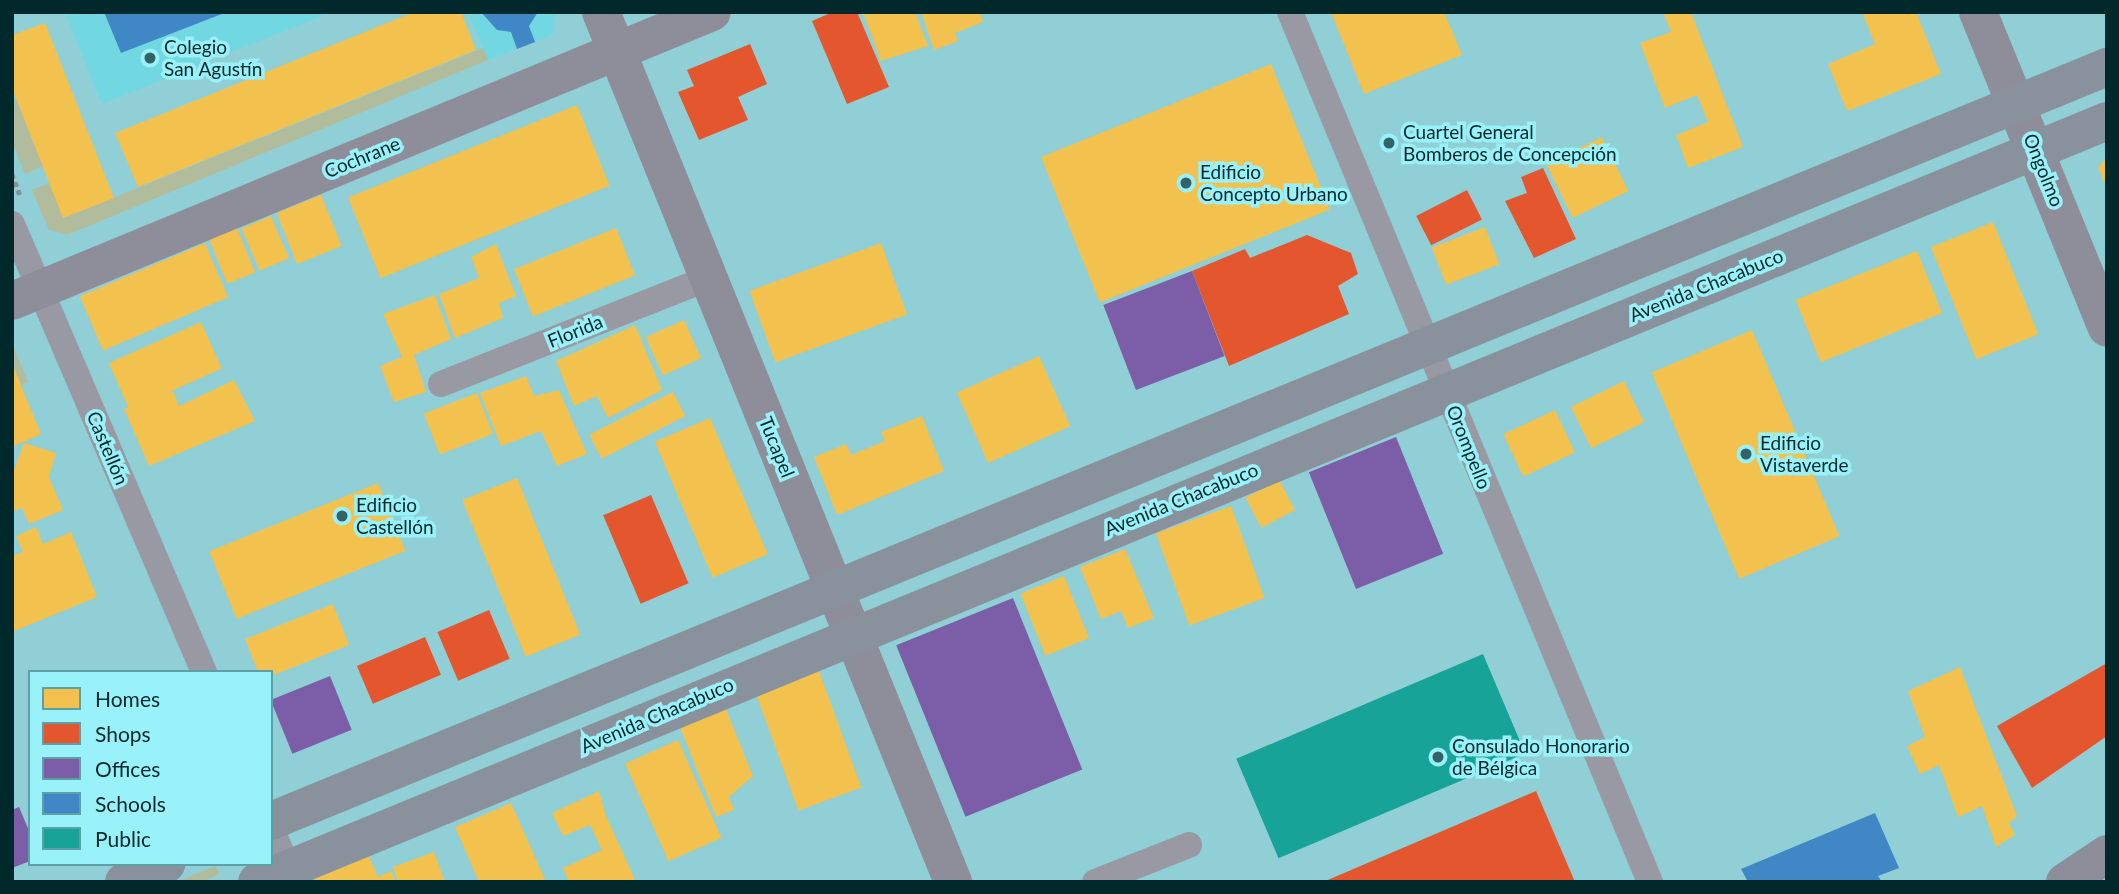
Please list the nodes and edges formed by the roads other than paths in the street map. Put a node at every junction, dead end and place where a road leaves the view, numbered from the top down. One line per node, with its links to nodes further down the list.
1 (601, 12): 5 (street, Tucapel)
2 (712, 12): 5 (street, Cochrane)
3 (1290, 12): 14 (street, Orompello)
4 (1978, 12): 7 (street, Ongolmo)
5 (617, 52): 11 (street, Tucapel); 12 (street, Cochrane)
6 (2107, 67): 7 (main road)
7 (2016, 105): 9 (street, Ongolmo); 14 (main road)
8 (2107, 121): 9 (main road, Avenida Chacabuco)
9 (2036, 150): 13 (street, Ongolmo); 16 (main road, Avenida Chacabuco)
10 (12, 224): 12 (street, Castellón)
11 (709, 278): 15 (street, Florida); 17 (street, Tucapel)
12 (26, 295): 19 (street, Castellón)
13 (2107, 328)
14 (1426, 345): 16 (street, Orompello); 17 (main road)
15 (441, 384)
16 (1446, 391): 18 (main road, Avenida Chacabuco); 29 (street, Orompello)
17 (833, 587): 18 (street, Tucapel); 20 (main road)
18 (852, 633): 25 (main road, Avenida Chacabuco); 27 (street, Tucapel)
19 (203, 670)
20 (273, 820)
21 (273, 839): 25 (street)
22 (1189, 845): 28 (street)
23 (2107, 854): 30 (street)
24 (161, 866): 26 (main road)
25 (280, 878)
26 (124, 882)
27 (953, 882)
28 (1094, 882)
29 (1650, 882)
30 (2065, 882)

